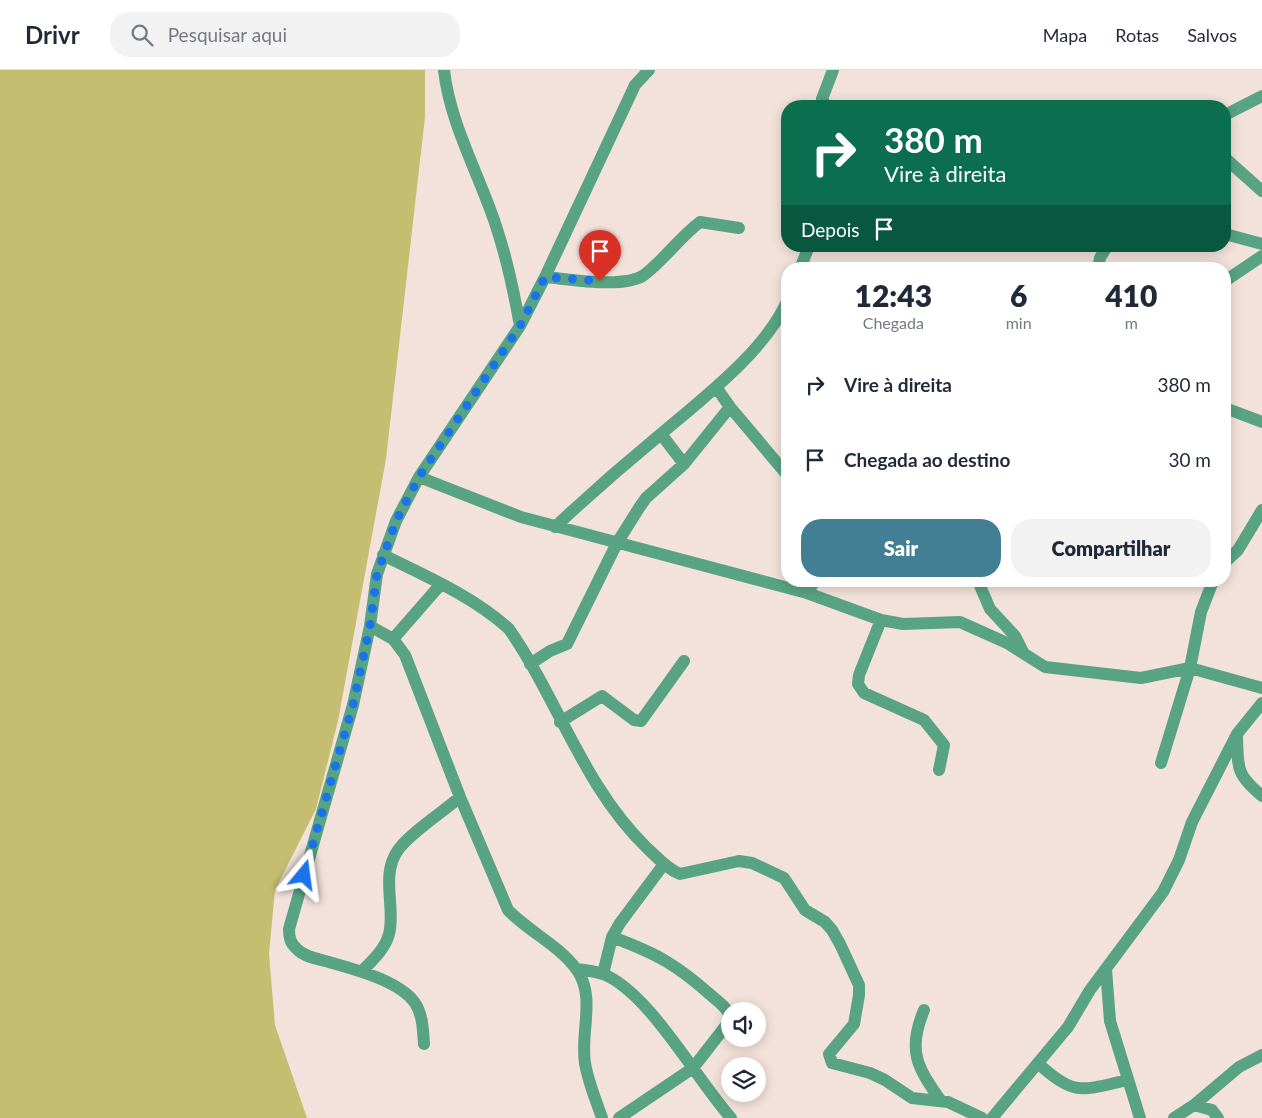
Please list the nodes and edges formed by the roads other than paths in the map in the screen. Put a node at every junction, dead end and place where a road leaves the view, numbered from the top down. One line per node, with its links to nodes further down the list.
1 (444, 70): 16 (street)
2 (649, 70): 13 (street)
3 (833, 70): 5 (street)
4 (1262, 96): 6 (street)
5 (823, 100)
6 (1231, 112)
7 (1231, 163): 8 (street)
8 (1262, 191)
9 (739, 228): 13 (street)
10 (1231, 236): 11 (street)
11 (1262, 244)
12 (1262, 256): 14 (street)
13 (545, 277): 16 (street)
14 (1231, 277)
15 (781, 312): 17 (street)
16 (520, 326): 24 (street)
17 (716, 387): 18 (street); 21 (street)
18 (730, 407): 22 (street); 23 (street)
19 (1231, 410): 20 (street)
20 (1262, 422)
21 (661, 434): 22 (street); 26 (street)
22 (684, 464): 27 (street)
23 (781, 468)
24 (419, 477): 26 (street); 28 (street)
25 (1262, 510): 29 (street)
26 (556, 527): 27 (street)
27 (617, 544): 31 (street); 42 (street)
28 (383, 556): 30 (street); 38 (street)
29 (1231, 556)
30 (441, 584): 39 (street); 42 (street)
31 (781, 586)
32 (785, 587): 36 (street)
33 (812, 587): 36 (street)
34 (981, 587): 40 (street)
35 (1211, 587): 43 (street)
36 (808, 593): 37 (street)
37 (881, 620): 40 (street); 49 (street)
38 (370, 626): 39 (street); 56 (street)
39 (393, 639): 51 (street)
40 (1023, 652): 43 (street)
41 (684, 660): 46 (street)
42 (530, 664): 46 (street)
43 (1190, 668): 44 (street); 48 (street)
44 (1262, 688)
45 (1262, 703): 47 (street)
46 (560, 722): 52 (street)
47 (1237, 734): 50 (street); 55 (street)
48 (1160, 763)
49 (940, 770)
50 (1262, 796)
51 (460, 797): 54 (street); 56 (street)
52 (664, 864): 53 (street); 64 (street)
53 (612, 937): 57 (street); 62 (street)
54 (576, 969): 57 (street); 66 (street)
55 (1106, 969): 61 (street); 63 (street)
56 (362, 971): 59 (street)
57 (603, 974): 62 (street)
58 (924, 1010): 64 (street)
59 (424, 1044)
60 (1262, 1055): 65 (street)
61 (1039, 1064): 63 (street); 70 (street)
62 (693, 1068): 67 (street); 68 (street)
63 (1128, 1080): 71 (street)
64 (941, 1101): 69 (street)
65 (1194, 1105): 72 (street); 73 (street)
66 (602, 1118)
67 (619, 1118)
68 (731, 1118)
69 (982, 1118)
70 (992, 1118)
71 (1140, 1118)
72 (1174, 1118)
73 (1218, 1118)

